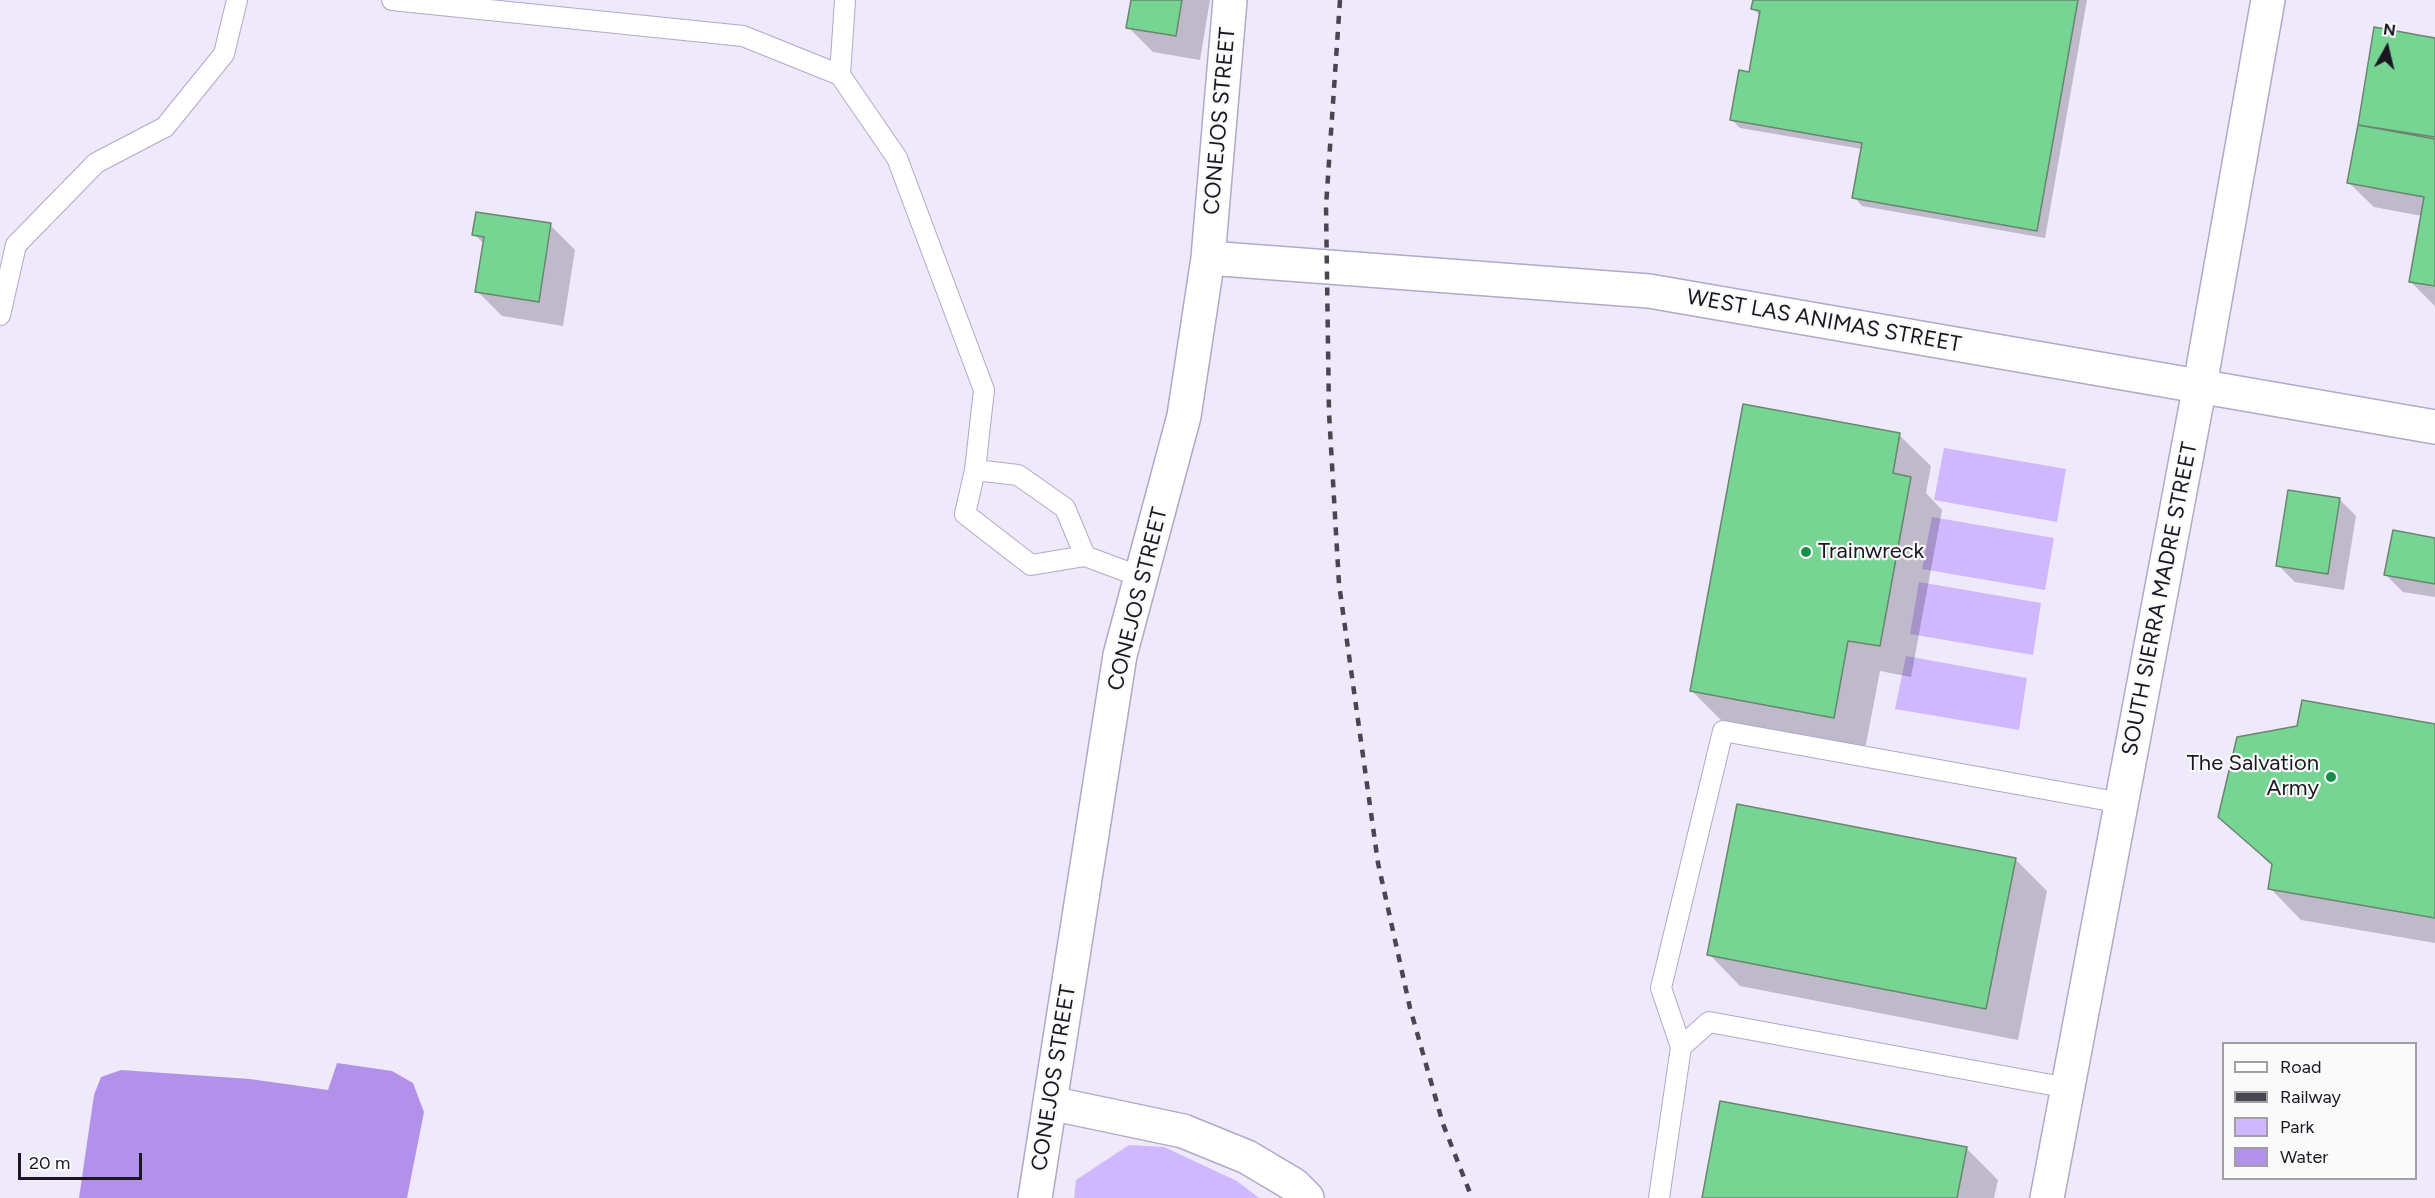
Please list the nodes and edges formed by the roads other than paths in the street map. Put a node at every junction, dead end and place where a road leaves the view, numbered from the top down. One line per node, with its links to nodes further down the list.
1 (237, 0): 8 (lane)
2 (392, 0): 6 (lane)
3 (846, 0): 6 (lane)
4 (1230, 0): 7 (street, CONEJOS STREET)
5 (2268, 0): 9 (street, SOUTH SIERRA MADRE STREET)
6 (840, 75): 11 (lane)
7 (1208, 258): 9 (street, WEST LAS ANIMAS STREET); 13 (street, CONEJOS STREET)
8 (0, 315)
9 (2200, 386): 10 (street, WEST LAS ANIMAS STREET); 14 (street, SOUTH SIERRA MADRE STREET)
10 (2435, 427)
11 (975, 470): 12 (lane); 12 (lane)
12 (1085, 556): 13 (lane)
13 (1141, 577): 17 (street, CONEJOS STREET)
14 (2122, 802): 15 (lane); 16 (street, SOUTH SIERRA MADRE STREET)
15 (1681, 1047): 16 (lane); 20 (lane)
16 (2068, 1088): 21 (street, SOUTH SIERRA MADRE STREET)
17 (1050, 1103): 18 (street, CONEJOS STREET); 19 (street)
18 (1035, 1198)
19 (1307, 1198)
20 (1659, 1198)
21 (2047, 1198)

